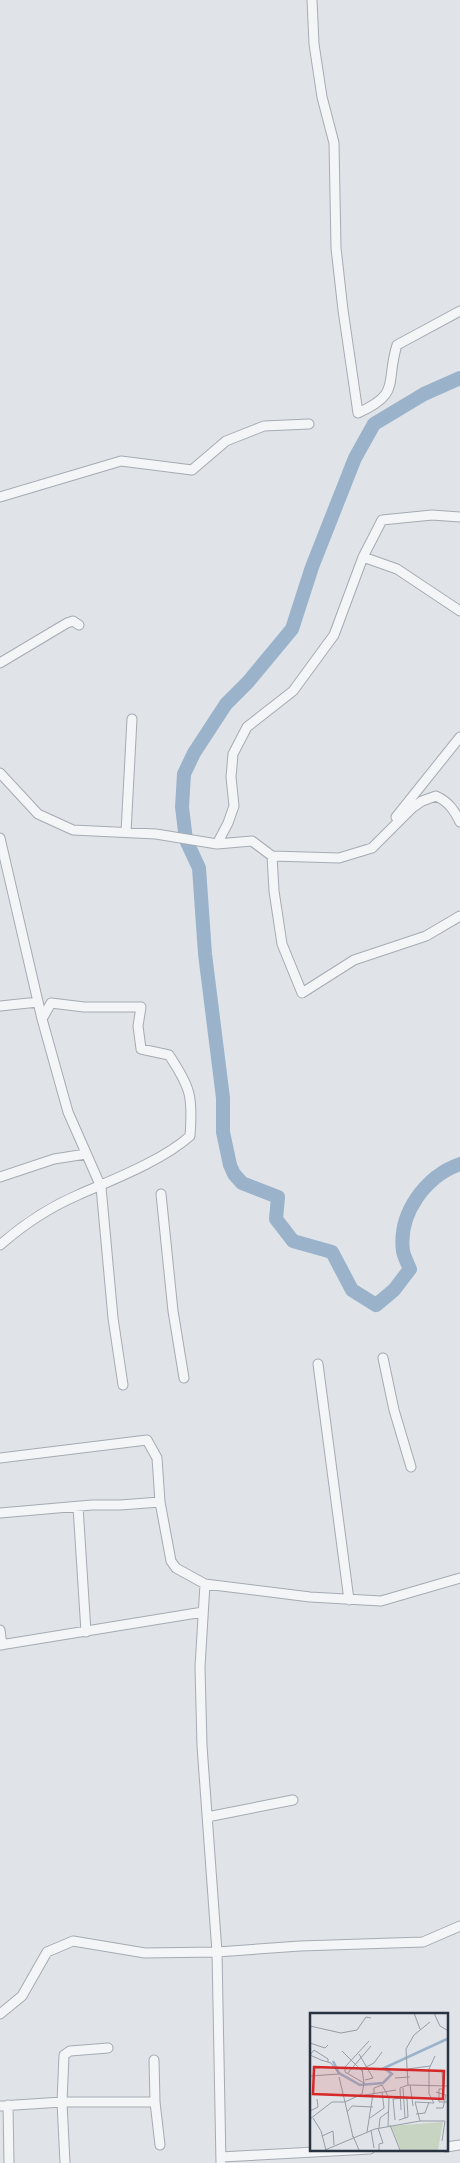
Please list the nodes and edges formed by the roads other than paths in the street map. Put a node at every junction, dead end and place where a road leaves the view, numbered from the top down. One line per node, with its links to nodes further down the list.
1 (312, 0): 2 (street)
2 (460, 311)
3 (309, 424): 4 (street)
4 (0, 497)
5 (460, 517): 6 (street)
6 (363, 557): 7 (street); 16 (street)
7 (460, 611)
8 (79, 625): 9 (street)
9 (0, 663)
10 (132, 719): 14 (street)
11 (460, 737): 17 (street)
12 (0, 773): 14 (street)
13 (460, 822): 17 (street)
14 (126, 832): 16 (street)
15 (0, 838): 20 (street)
16 (217, 844): 18 (street)
17 (372, 848): 18 (street)
18 (272, 856): 19 (street)
19 (460, 916)
20 (38, 1002): 21 (street); 22 (street)
21 (0, 1006)
22 (42, 1019): 23 (street); 25 (street)
23 (86, 1154): 24 (street); 25 (street)
24 (0, 1177)
25 (101, 1187): 27 (street); 31 (street)
26 (161, 1194): 30 (street)
27 (0, 1245)
28 (383, 1358): 33 (street)
29 (318, 1364): 39 (street)
30 (184, 1378)
31 (124, 1385)
32 (0, 1458): 34 (street)
33 (411, 1468)
34 (160, 1502): 35 (street); 38 (street)
35 (78, 1507): 36 (street); 42 (street)
36 (0, 1513)
37 (460, 1578): 39 (street)
38 (205, 1584): 39 (street); 40 (street)
39 (349, 1600)
40 (204, 1612): 42 (street); 45 (street)
41 (0, 1630): 43 (street)
42 (86, 1632): 43 (street)
43 (1, 1645)
44 (293, 1800): 45 (street)
45 (208, 1817): 47 (street)
46 (460, 1926): 47 (street)
47 (217, 1952): 48 (street); 56 (street)
48 (0, 2014)
49 (108, 2048): 51 (street)
50 (154, 2060): 52 (street)
51 (62, 2102): 52 (street); 53 (street); 58 (street)
52 (155, 2102): 54 (street)
53 (4, 2105): 57 (street)
54 (160, 2145)
55 (356, 2150): 56 (street)
56 (221, 2160)
57 (9, 2163)
58 (65, 2163)

